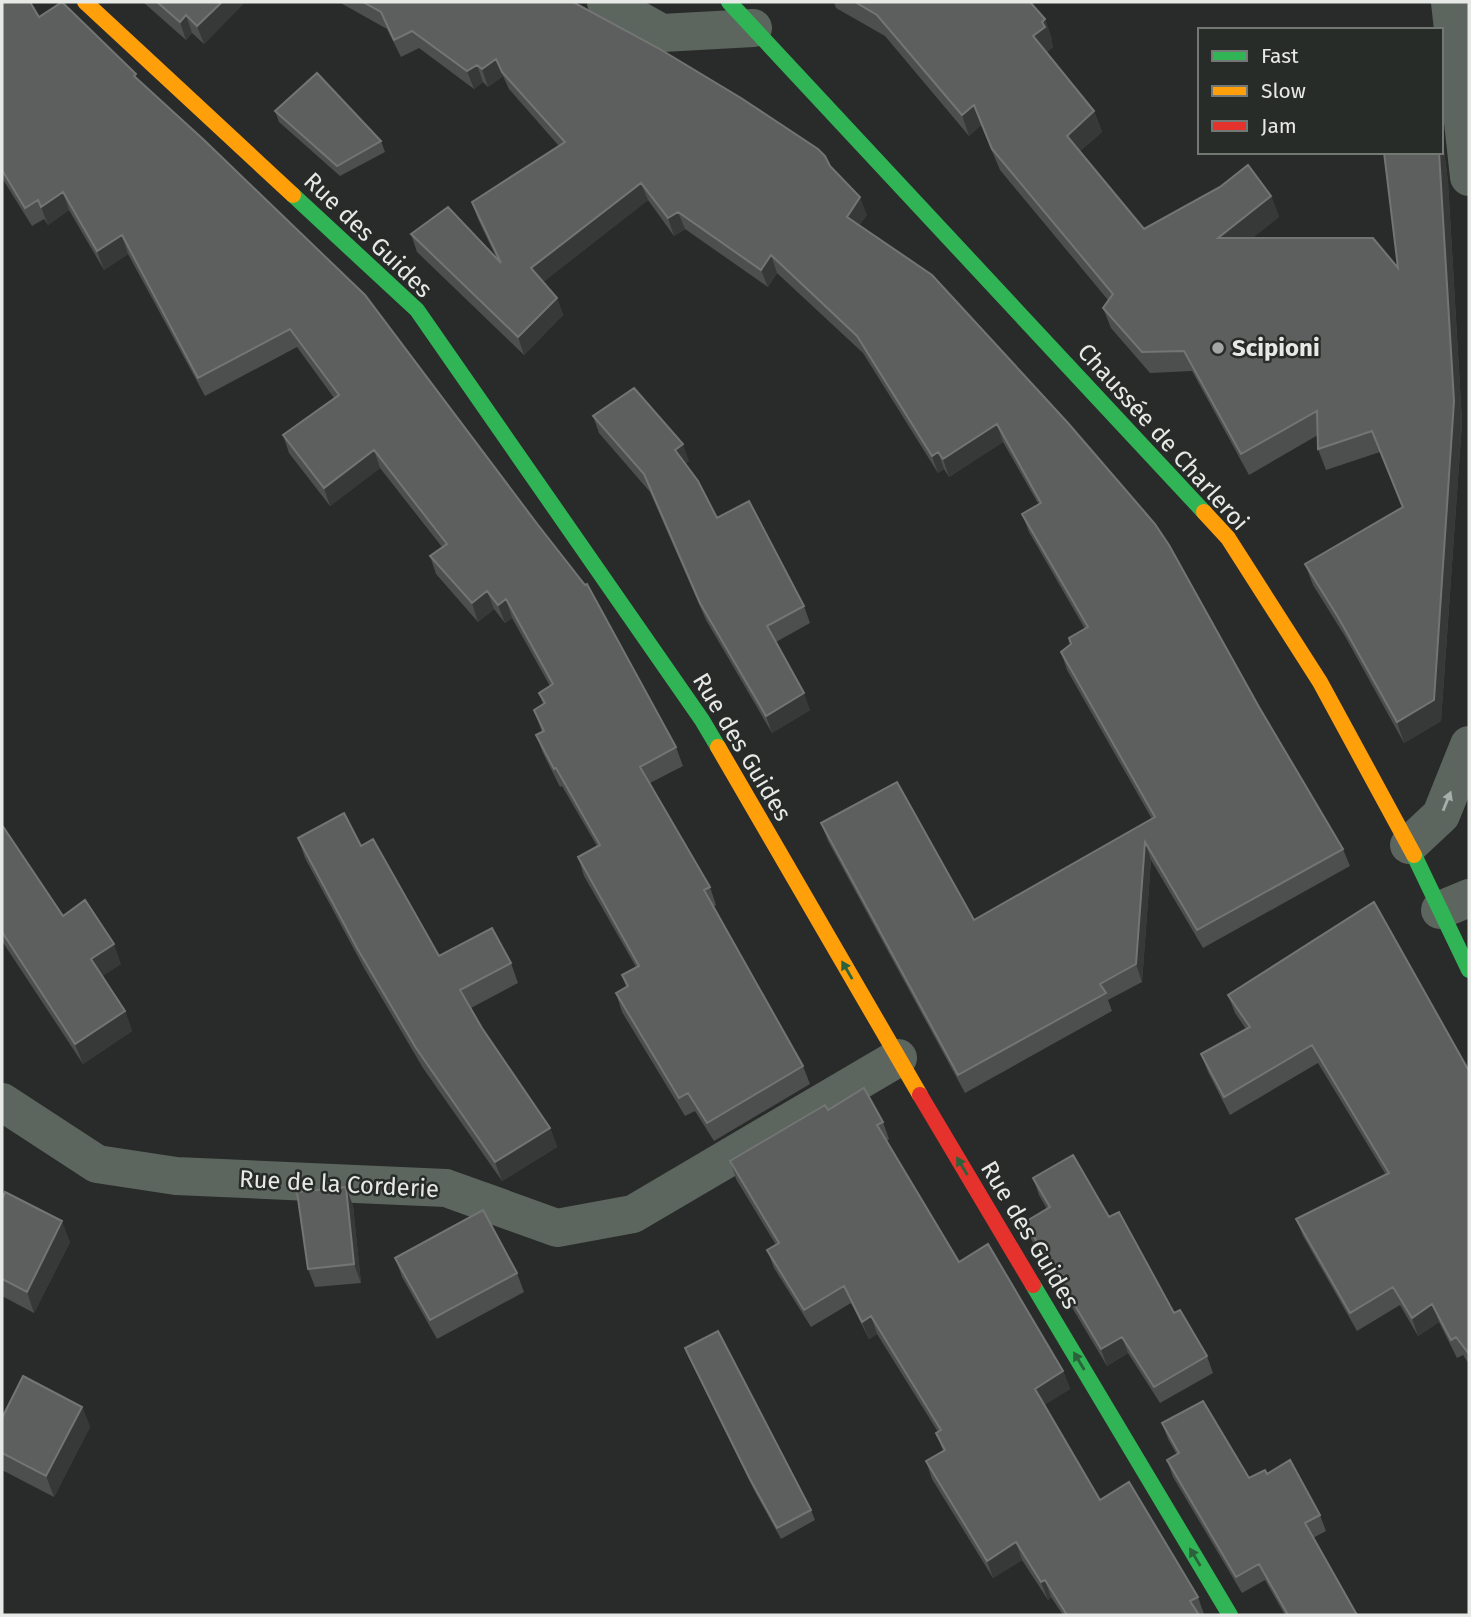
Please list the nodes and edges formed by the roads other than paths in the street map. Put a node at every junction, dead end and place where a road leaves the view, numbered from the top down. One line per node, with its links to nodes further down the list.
1 (85, 2): 10 (street, Rue des Guides, one-way to 1)
2 (606, 2): 4 (street)
3 (1450, 2): 5 (street)
4 (741, 15): 7 (street, Chaussée de Charleroi)
5 (1469, 177)
6 (1469, 745): 7 (street, one-way to 6)
7 (1409, 845): 8 (street, Chaussée de Charleroi)
8 (1455, 904): 9 (street, Chaussée de Charleroi)
9 (1469, 970)
10 (898, 1058): 11 (street, Rue de la Corderie); 12 (street, Rue des Guides, one-way to 10)
11 (2, 1101)
12 (1230, 1615)

